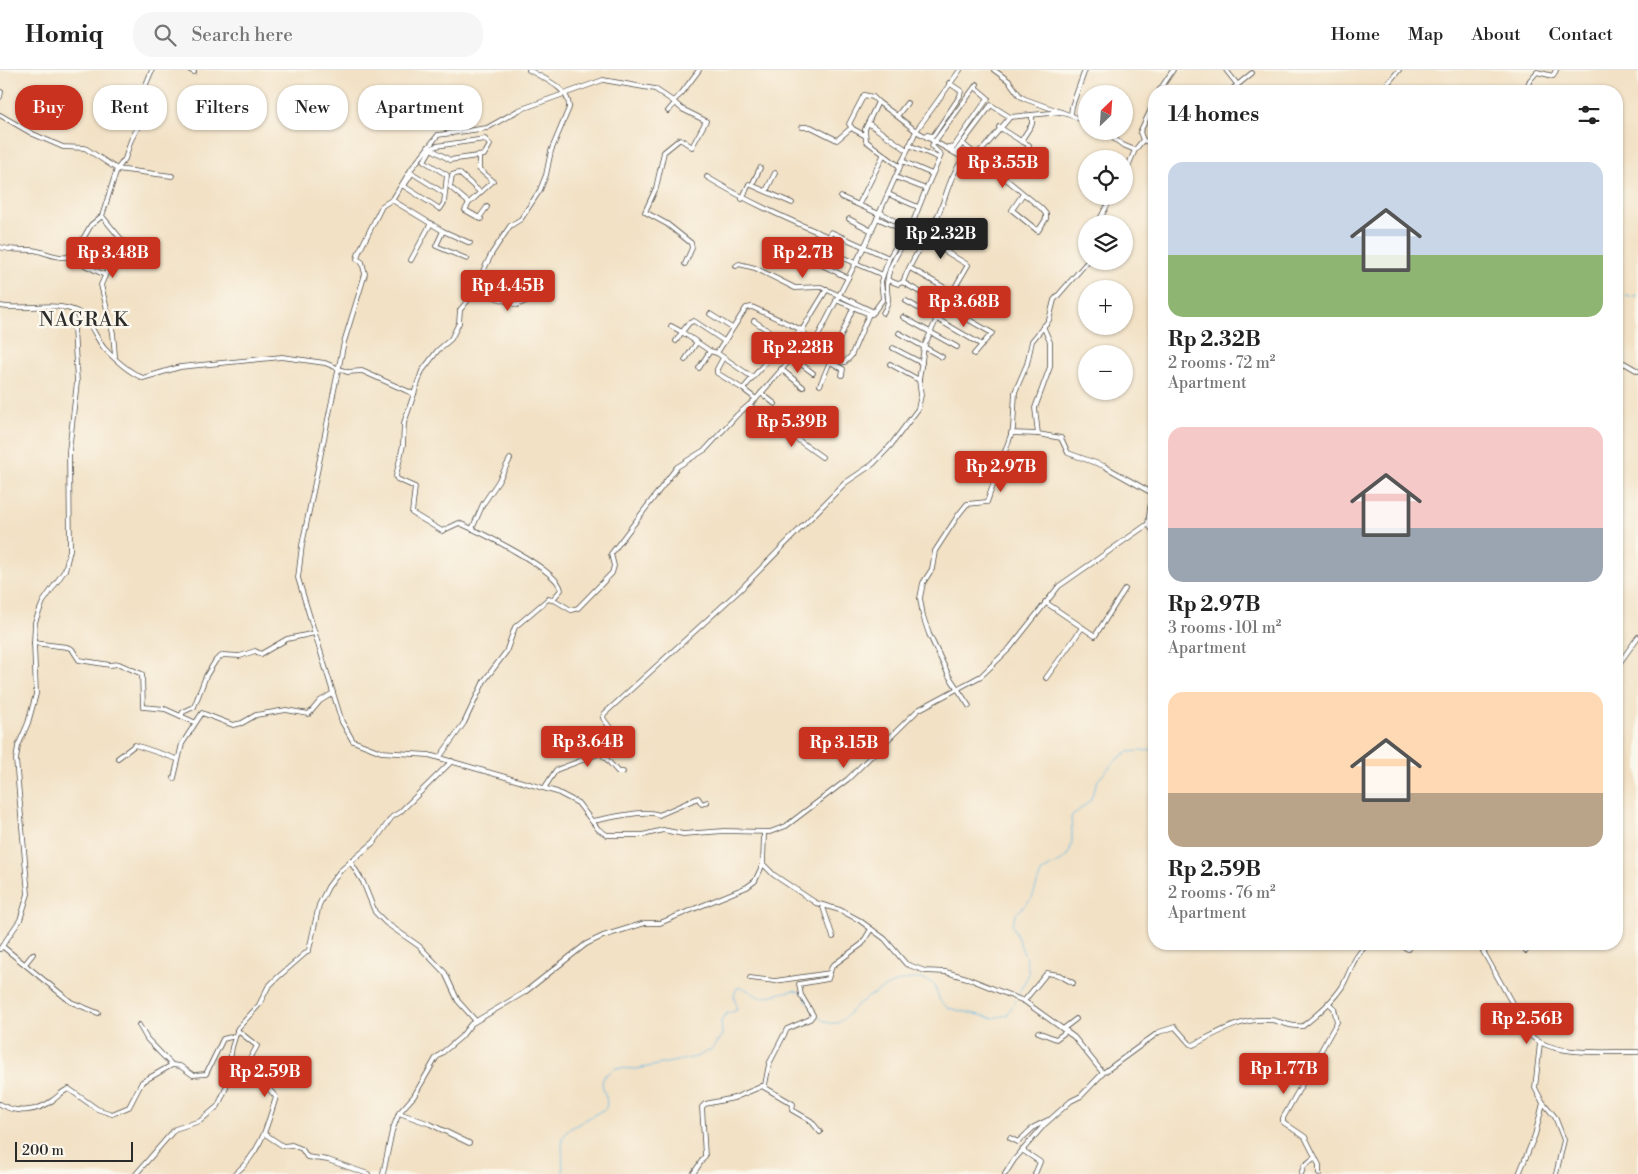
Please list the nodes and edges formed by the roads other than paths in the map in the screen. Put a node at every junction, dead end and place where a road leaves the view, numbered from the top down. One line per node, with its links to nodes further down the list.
1 (152, 70): 56 (street)
2 (529, 70): 18 (street)
3 (699, 70): 19 (street)
4 (960, 70): 13 (street)
5 (994, 70): 23 (street)
6 (1085, 70): 24 (street)
7 (1173, 70): 15 (street)
8 (1226, 70): 14 (street)
9 (1399, 70): 16 (street)
10 (1556, 70): 11 (street)
11 (1544, 71): 17 (street)
12 (1252, 73): 14 (street)
13 (949, 83): 35 (street); 35 (street)
14 (1237, 84)
15 (1164, 85)
16 (1386, 85)
17 (1528, 85)
18 (565, 92): 19 (street); 43 (street); 107 (street)
19 (674, 102): 22 (street); 98 (street)
20 (878, 102): 28 (street); 31 (street); 34 (street)
21 (907, 103): 28 (street)
22 (668, 111)
23 (1061, 112): 24 (street); 26 (street)
24 (1071, 114): 30 (street)
25 (0, 115): 56 (street)
26 (1032, 115): 29 (street); 40 (street)
27 (1148, 115): 38 (street)
28 (897, 116): 35 (street)
29 (1010, 117): 33 (street); 42 (street)
30 (1078, 117)
31 (868, 123): 36 (street); 44 (street)
32 (802, 127): 34 (street)
33 (999, 127): 40 (street); 48 (street)
34 (852, 128): 36 (street)
35 (916, 130): 39 (street); 44 (street)
36 (864, 135): 51 (street)
37 (1116, 140): 45 (street)
38 (1143, 140): 41 (street); 45 (street)
39 (936, 141): 39 (street); 46 (street); 52 (street)
40 (1021, 141): 47 (street)
41 (1148, 142)
42 (962, 143): 46 (street); 48 (street)
43 (430, 148): 50 (street); 50 (street); 63 (street); 68 (street)
44 (908, 148): 52 (street); 54 (street)
45 (1135, 150): 49 (street)
46 (955, 153): 53 (street)
47 (1005, 153)
48 (977, 154): 53 (street); 70 (street)
49 (1133, 155)
50 (479, 156): 67 (street)
51 (883, 156): 55 (street); 76 (street)
52 (939, 158): 59 (street)
53 (964, 158): 90 (street)
54 (902, 161): 55 (street); 59 (street)
55 (899, 166): 62 (street)
56 (117, 168): 60 (street); 80 (street)
57 (760, 168): 64 (street)
58 (774, 173): 66 (street)
59 (932, 174): 65 (street)
60 (172, 176)
61 (707, 177): 72 (street)
62 (895, 177): 65 (street); 69 (street)
63 (403, 185): 68 (street); 68 (street); 73 (street)
64 (752, 185): 66 (street); 72 (street)
65 (926, 189): 78 (street)
66 (766, 191): 75 (street)
67 (480, 192): 74 (street); 74 (street)
68 (444, 193)
69 (888, 194): 78 (street); 79 (street)
70 (1023, 194): 84 (street); 84 (street)
71 (841, 197): 76 (street)
72 (742, 198): 89 (street)
73 (392, 200): 83 (street); 155 (street)
74 (469, 202): 77 (street)
75 (792, 203)
76 (859, 204): 79 (street)
77 (487, 207)
78 (918, 208): 82 (street)
79 (879, 215): 82 (street); 86 (street); 95 (street)
80 (102, 216): 94 (street); 104 (street)
81 (849, 219): 86 (street)
82 (897, 222): 87 (street)
83 (430, 223): 85 (street); 97 (street)
84 (1032, 228): 88 (street)
85 (443, 231): 91 (street); 96 (street)
86 (872, 231): 93 (street)
87 (913, 231): 90 (street); 108 (street)
88 (1027, 233)
89 (829, 237): 93 (street); 100 (street)
90 (923, 240): 108 (street); 112 (street)
91 (470, 243)
92 (0, 247): 94 (street)
93 (864, 247): 95 (street); 100 (street)
94 (68, 257): 104 (street)
95 (889, 258): 105 (street)
96 (467, 259)
97 (411, 260)
98 (685, 264)
99 (820, 264): 106 (street)
100 (856, 264): 105 (street); 106 (street)
101 (736, 266): 110 (street)
102 (910, 268): 112 (street)
103 (1080, 270): 127 (street)
104 (105, 275): 145 (street)
105 (883, 275): 119 (street)
106 (848, 278): 113 (street)
107 (478, 280): 111 (street); 166 (street)
108 (888, 280): 120 (street)
109 (904, 283): 116 (street)
110 (827, 289): 113 (street); 129 (street)
111 (546, 292)
112 (952, 292): 116 (street)
113 (837, 298): 117 (street); 119 (street); 137 (street)
114 (906, 301): 124 (street)
115 (0, 306): 118 (street)
116 (944, 306): 124 (street); 138 (street)
117 (853, 308): 122 (street); 150 (street)
118 (73, 310): 145 (street); 183 (street)
119 (874, 312): 122 (street)
120 (883, 313)
121 (710, 314): 128 (street)
122 (869, 314): 150 (street)
123 (902, 317): 132 (street)
124 (936, 318): 132 (street); 138 (street)
125 (754, 321): 136 (street)
126 (671, 326): 130 (street)
127 (1043, 326): 170 (street); 171 (street)
128 (732, 328): 129 (street); 134 (street)
129 (802, 330): 136 (street); 137 (street)
130 (682, 332): 133 (street); 134 (street); 135 (street)
131 (898, 332): 139 (street)
132 (930, 332): 139 (street); 140 (street)
133 (676, 341)
134 (724, 341): 143 (street)
135 (697, 342): 142 (street); 149 (street)
136 (785, 342): 160 (street)
137 (812, 345): 148 (street); 150 (street)
138 (982, 345): 144 (street)
139 (924, 347): 146 (street); 152 (street)
140 (957, 347)
141 (893, 348): 152 (street)
142 (710, 351): 143 (street); 154 (street)
143 (717, 353): 147 (street)
144 (974, 354)
145 (115, 356): 155 (street)
146 (942, 357)
147 (723, 358): 160 (street); 164 (street)
148 (793, 358): 156 (street); 158 (street)
149 (685, 360)
150 (831, 361): 159 (street); 162 (street)
151 (890, 364): 161 (street)
152 (922, 364): 161 (street)
153 (1623, 364): 157 (street)
154 (699, 368)
155 (339, 369): 166 (street); 181 (street)
156 (781, 369): 163 (street); 165 (street)
157 (1638, 372)
158 (813, 373)
159 (842, 376)
160 (752, 377): 164 (street)
161 (919, 380): 191 (street)
162 (820, 385)
163 (803, 387)
164 (743, 389): 167 (street)
165 (761, 393): 167 (street); 168 (street)
166 (414, 394): 176 (street)
167 (756, 399): 169 (street)
168 (776, 404)
169 (749, 405): 172 (street); 178 (street)
170 (1012, 433): 171 (street); 186 (street)
171 (1038, 434): 174 (street)
172 (822, 457)
173 (510, 459): 176 (street)
174 (1148, 492)
175 (1148, 524): 179 (street)
176 (472, 529): 178 (street)
177 (1125, 589): 180 (street)
178 (553, 599): 193 (street)
179 (1045, 602): 180 (street); 186 (street)
180 (1082, 628): 185 (street)
181 (315, 633): 187 (street); 189 (street)
182 (1638, 637): 184 (street)
183 (34, 643): 189 (street); 207 (street)
184 (1623, 658)
185 (1046, 678)
186 (958, 689): 188 (street); 201 (street)
187 (333, 694): 190 (street); 193 (street)
188 (969, 706)
189 (181, 716): 190 (street)
190 (194, 722): 194 (street)
191 (603, 753): 196 (street); 198 (street)
192 (118, 758): 194 (street)
193 (439, 758): 195 (street)
194 (177, 759): 197 (street)
195 (452, 761): 198 (street); 202 (street)
196 (623, 772)
197 (174, 778)
198 (545, 787): 200 (street)
199 (707, 802): 200 (street)
200 (592, 821): 201 (street)
201 (764, 833): 203 (street)
202 (350, 861): 219 (street); 221 (street)
203 (763, 864): 204 (street); 219 (street)
204 (823, 906): 205 (street); 206 (street)
205 (871, 929): 212 (street); 215 (street)
206 (833, 937)
207 (1, 947): 211 (street)
208 (1362, 950): 216 (street)
209 (1482, 950): 225 (street)
210 (32, 954): 211 (street)
211 (25, 964): 217 (street)
212 (830, 973): 213 (street); 229 (street)
213 (750, 978)
214 (1073, 984): 215 (street)
215 (1024, 1000): 222 (street)
216 (1328, 1003): 228 (street); 239 (street)
217 (98, 1013)
218 (1076, 1019): 222 (street)
219 (475, 1020): 232 (street)
220 (139, 1025): 227 (street)
221 (237, 1030): 224 (street); 235 (street)
222 (1065, 1030): 223 (street); 228 (street)
223 (1038, 1032)
224 (234, 1036): 227 (street); 240 (street)
225 (1540, 1043): 226 (street); 230 (street)
226 (1638, 1052)
227 (172, 1065): 231 (street)
228 (1103, 1073): 233 (street)
229 (762, 1086): 234 (street); 244 (street)
230 (1542, 1101): 249 (street); 250 (street)
231 (0, 1104)
232 (399, 1113): 237 (street); 243 (street)
233 (1051, 1120): 236 (street); 238 (street)
234 (820, 1132)
235 (265, 1134): 241 (street); 242 (street)
236 (1010, 1138)
237 (469, 1144)
238 (1022, 1150): 245 (street); 246 (street)
239 (1314, 1158): 247 (street); 248 (street)
240 (136, 1174)
241 (235, 1174)
242 (368, 1174)
243 (383, 1174)
244 (694, 1174)
245 (1005, 1174)
246 (1035, 1174)
247 (1301, 1174)
248 (1318, 1174)
249 (1519, 1174)
250 (1556, 1174)

